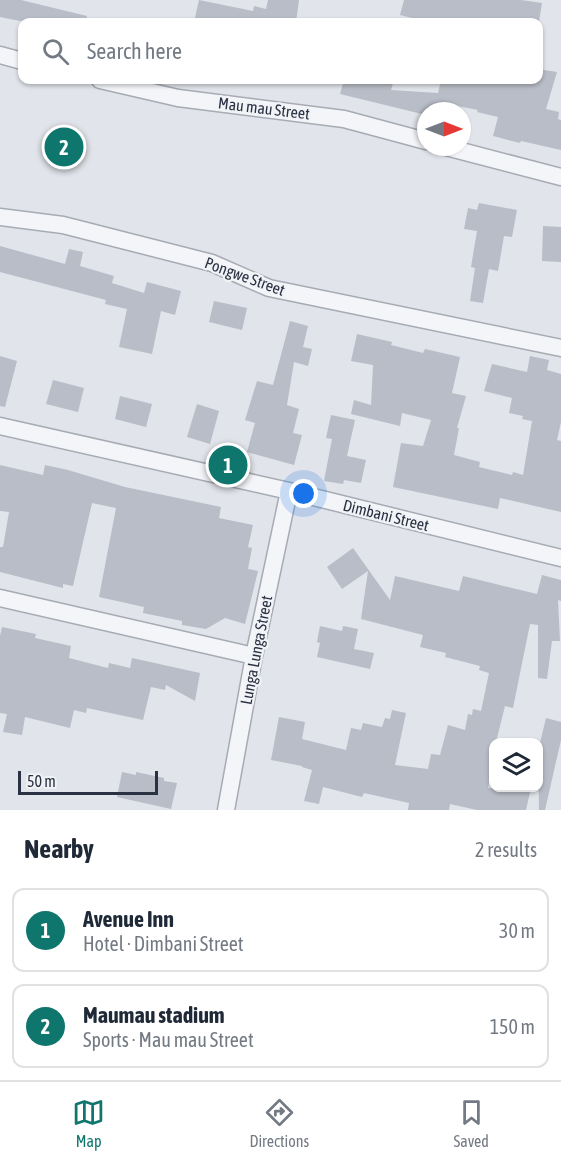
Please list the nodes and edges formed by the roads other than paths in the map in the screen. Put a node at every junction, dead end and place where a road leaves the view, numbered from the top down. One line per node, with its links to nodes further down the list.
1 (0, 56): 2 (street)
2 (18, 60)
3 (117, 84): 4 (street, Mau mau Street)
4 (417, 139)
5 (471, 154): 6 (street)
6 (561, 177)
7 (0, 217): 8 (street, Pongwe Street)
8 (561, 348)
9 (0, 426): 10 (street, Dimbani Street)
10 (289, 491): 11 (street, Dimbani Street); 13 (street, Lunga Lunga Street)
11 (561, 558)
12 (0, 598): 13 (street)
13 (254, 656): 14 (street, Lunga Lunga Street)
14 (230, 809)

